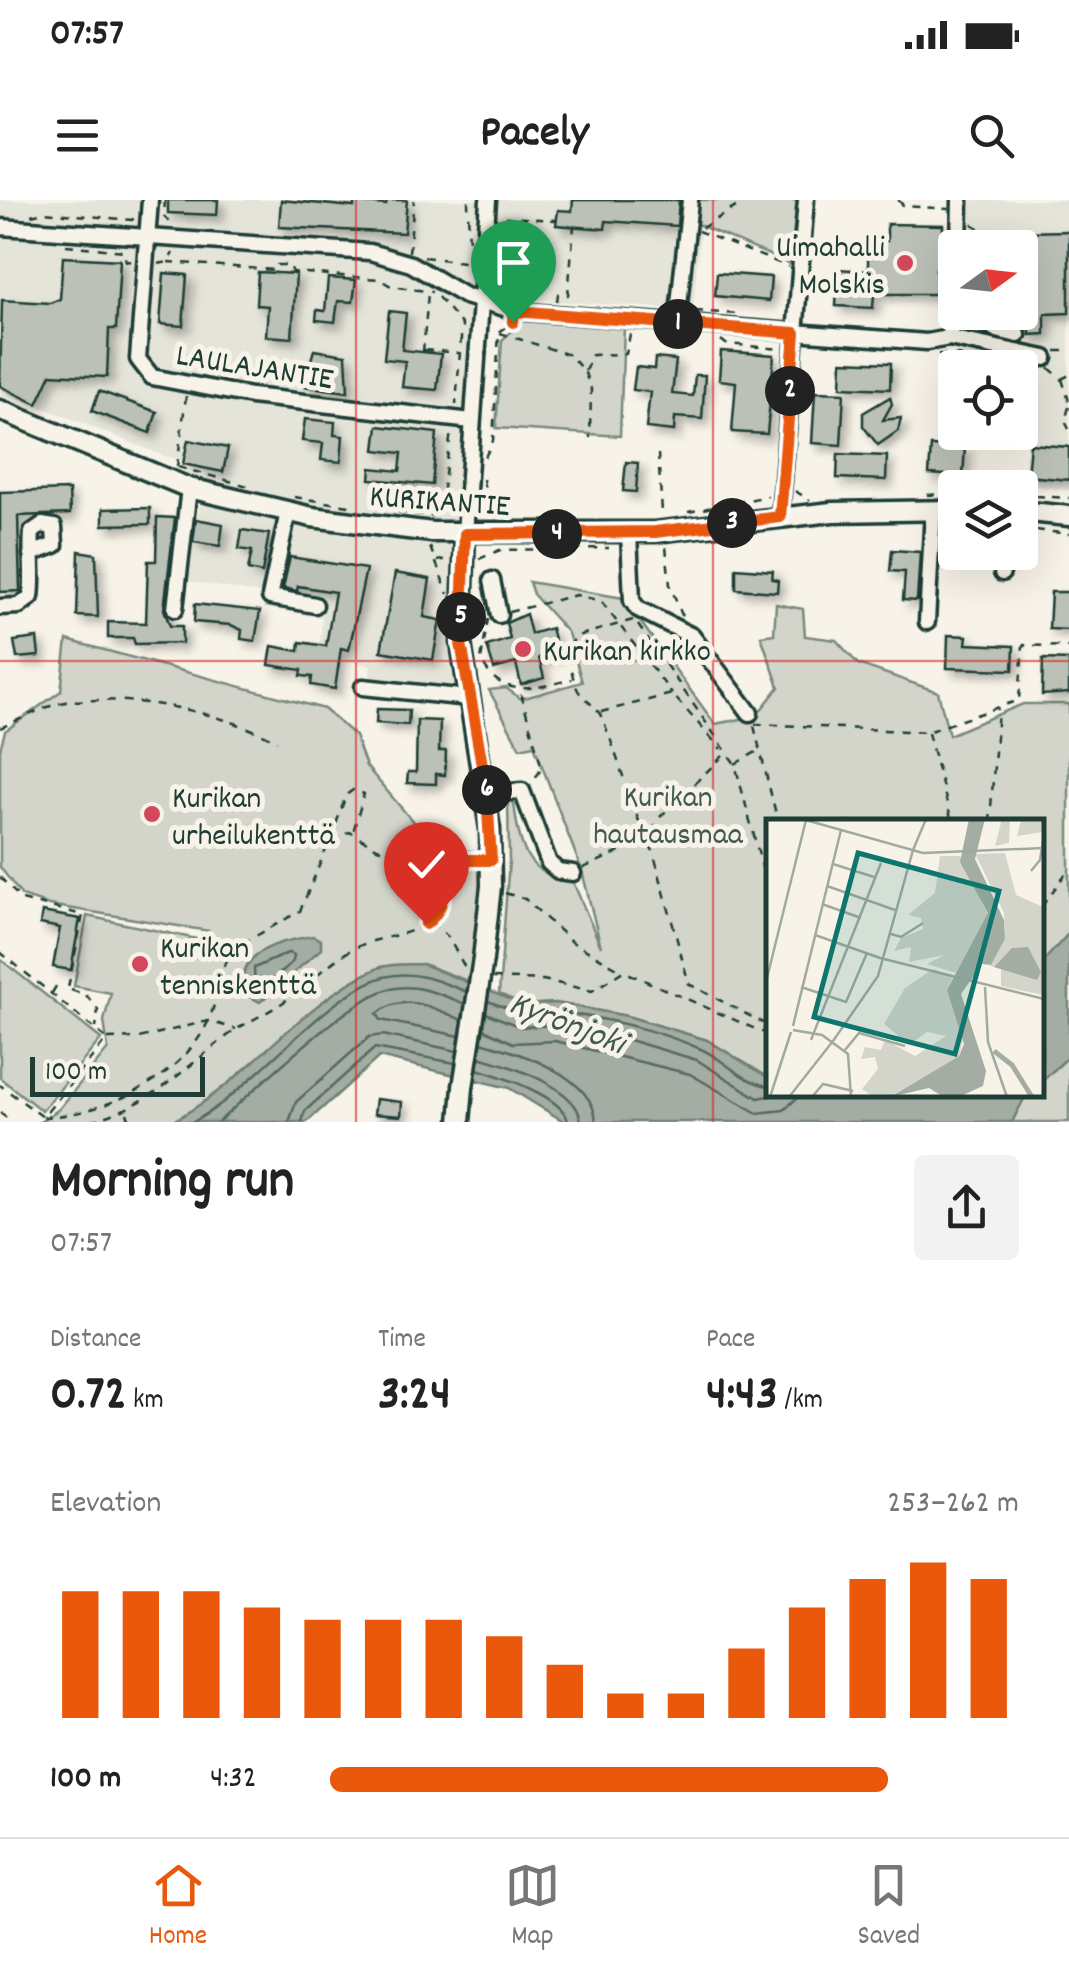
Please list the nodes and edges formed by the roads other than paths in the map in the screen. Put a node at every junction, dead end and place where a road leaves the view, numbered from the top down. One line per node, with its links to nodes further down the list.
1 (150, 200): 8 (street, LAULAJANTIE)
2 (488, 200): 9 (street)
3 (690, 200): 10 (street)
4 (806, 200): 13 (street)
5 (960, 200): 7 (street)
6 (0, 227): 8 (street)
7 (959, 230)
8 (147, 238): 9 (street); 18 (street, LAULAJANTIE)
9 (480, 302): 10 (street); 18 (street)
10 (677, 324): 13 (street)
11 (951, 330): 15 (street)
12 (998, 330): 14 (street)
13 (795, 333): 15 (street); 25 (street)
14 (1018, 334)
15 (949, 338): 16 (street)
16 (1045, 358)
17 (0, 410): 19 (main road, KURIKANTIE)
18 (472, 420): 27 (street)
19 (190, 488): 20 (main road, KURIKANTIE); 34 (street)
20 (286, 503): 27 (main road, KURIKANTIE); 32 (street)
21 (933, 510): 22 (main road, KURIKANTIE); 25 (main road, KURIKANTIE); 36 (street)
22 (938, 510)
23 (1038, 513): 24 (main road)
24 (1069, 516)
25 (780, 517): 26 (main road, KURIKANTIE)
26 (629, 533): 27 (main road, KURIKANTIE); 39 (street)
27 (465, 534): 38 (main road)
28 (32, 554): 33 (street)
29 (1002, 570): 30 (street)
30 (1002, 574)
31 (492, 580): 35 (street)
32 (315, 604)
33 (0, 608)
34 (175, 609)
35 (498, 615)
36 (927, 622)
37 (363, 687): 38 (street)
38 (469, 698): 40 (main road)
39 (750, 713)
40 (487, 794): 41 (street); 42 (main road, bridge)
41 (573, 873)
42 (460, 1122)

